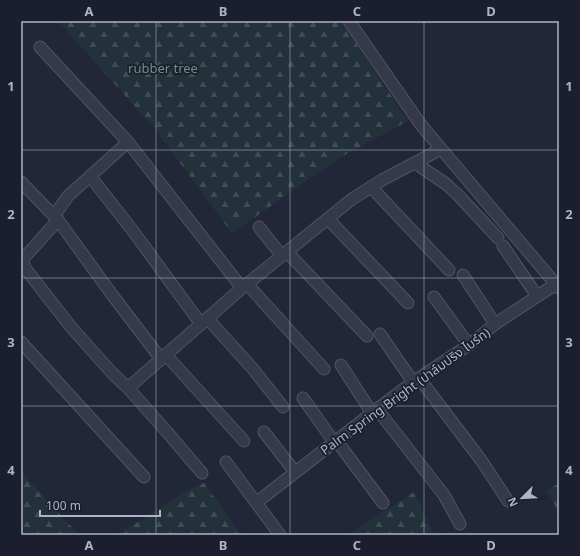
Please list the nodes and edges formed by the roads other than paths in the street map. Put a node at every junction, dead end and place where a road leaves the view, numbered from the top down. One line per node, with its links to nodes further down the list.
1 (349, 21): 4 (street)
2 (40, 47): 3 (street)
3 (128, 142): 6 (street); 15 (street)
4 (441, 149): 5 (street); 16 (street)
5 (415, 163): 8 (street); 17 (street)
6 (90, 176): 9 (street); 20 (street)
7 (21, 182): 9 (street)
8 (370, 187): 10 (street); 13 (street)
9 (56, 218): 26 (street); 30 (street)
10 (328, 219): 12 (street); 19 (street)
11 (259, 227): 12 (street)
12 (284, 254): 15 (street); 23 (street)
13 (449, 270)
14 (463, 275): 21 (street)
15 (244, 286): 20 (street); 28 (street)
16 (558, 286): 17 (street, Palm Spring Bright (ปาล์มปริง ไบร์ท))
17 (537, 296): 21 (street, Palm Spring Bright (ปาล์มปริง ไบร์ท))
18 (434, 297): 25 (street)
19 (408, 303)
20 (204, 321): 26 (street); 32 (street)
21 (495, 324): 25 (street, Palm Spring Bright (ปาล์มปริง ไบร์ท))
22 (380, 334): 29 (street)
23 (367, 336)
24 (21, 342): 40 (street)
25 (469, 345): 29 (street, Palm Spring Bright (ปาล์มปริง ไบร์ท))
26 (164, 357): 30 (street); 35 (street)
27 (341, 365): 33 (street)
28 (324, 369)
29 (416, 380): 33 (street, Palm Spring Bright (ปาล์มปริง ไบร์ท)); 41 (street)
30 (128, 388): 39 (street)
31 (303, 398): 36 (street)
32 (283, 407)
33 (374, 411): 36 (street, Palm Spring Bright (ปาล์มปริง ไบร์ท)); 44 (street)
34 (264, 432): 38 (street)
35 (244, 441)
36 (335, 441): 38 (street, Palm Spring Bright (ปาล์มปริง ไบร์ท)); 43 (street)
37 (226, 462): 42 (street)
38 (295, 472): 42 (street, Palm Spring Bright (ปาล์มปริง ไบร์ท))
39 (202, 473)
40 (144, 476)
41 (508, 501)
42 (257, 502): 45 (street)
43 (383, 503)
44 (460, 524)
45 (280, 535)

